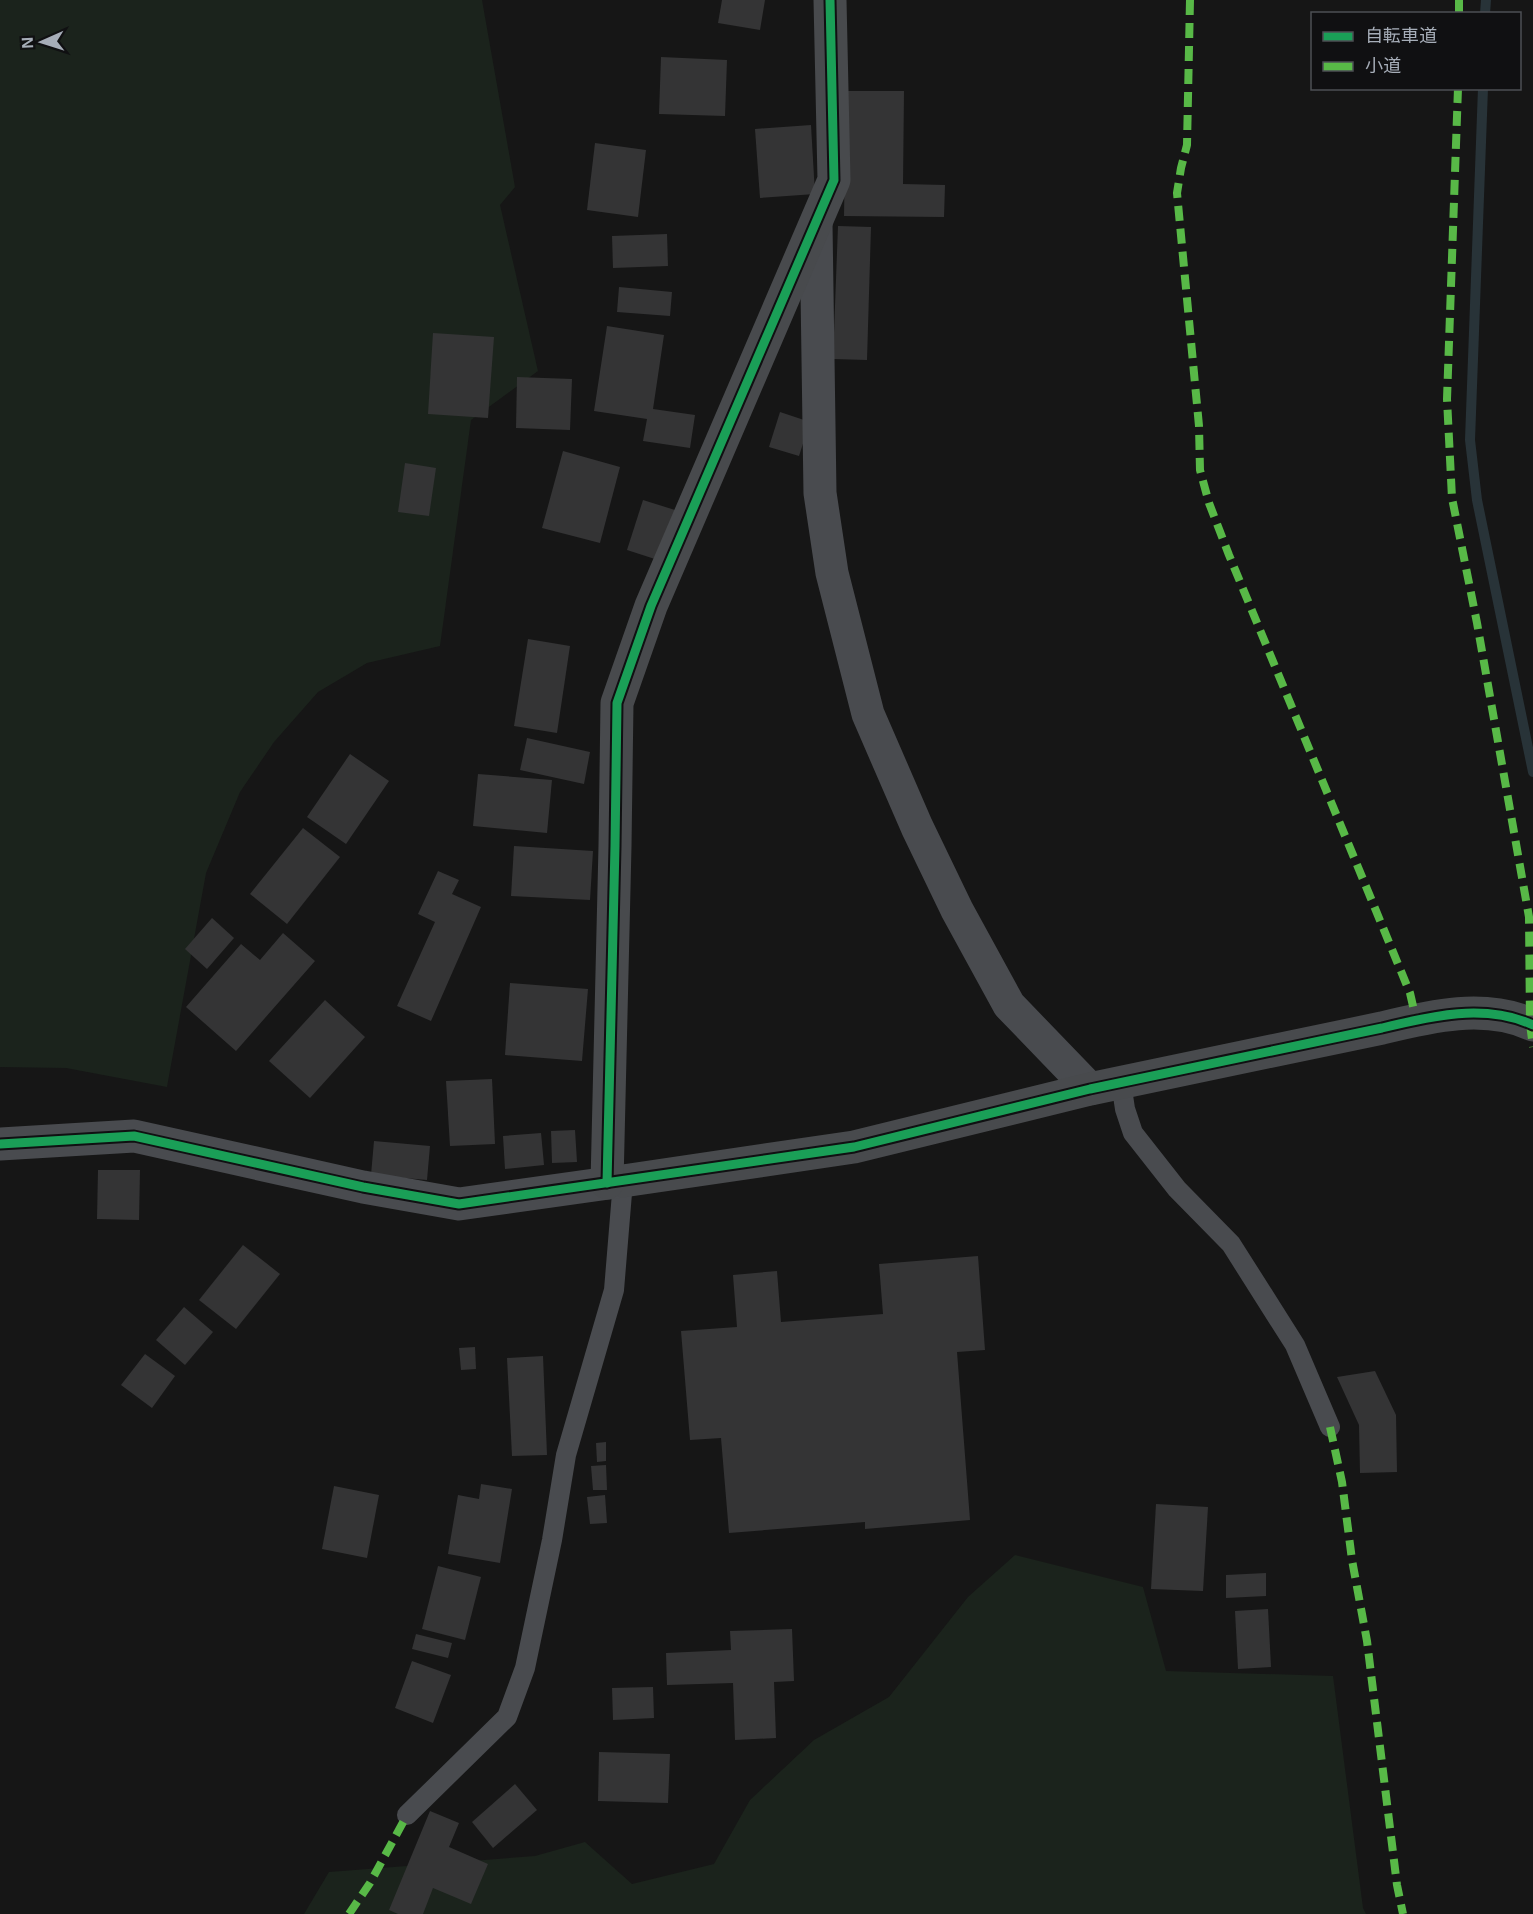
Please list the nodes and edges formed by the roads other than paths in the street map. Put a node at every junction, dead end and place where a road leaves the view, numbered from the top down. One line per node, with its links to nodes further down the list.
1 (830, 0): 2 (street)
2 (816, 224): 5 (street); 7 (street)
3 (1533, 1025): 4 (street)
4 (1121, 1082): 5 (street); 8 (lane)
5 (1090, 1089): 7 (street)
6 (0, 1144): 7 (street)
7 (615, 1182): 9 (lane)
8 (1330, 1428)
9 (407, 1815)

